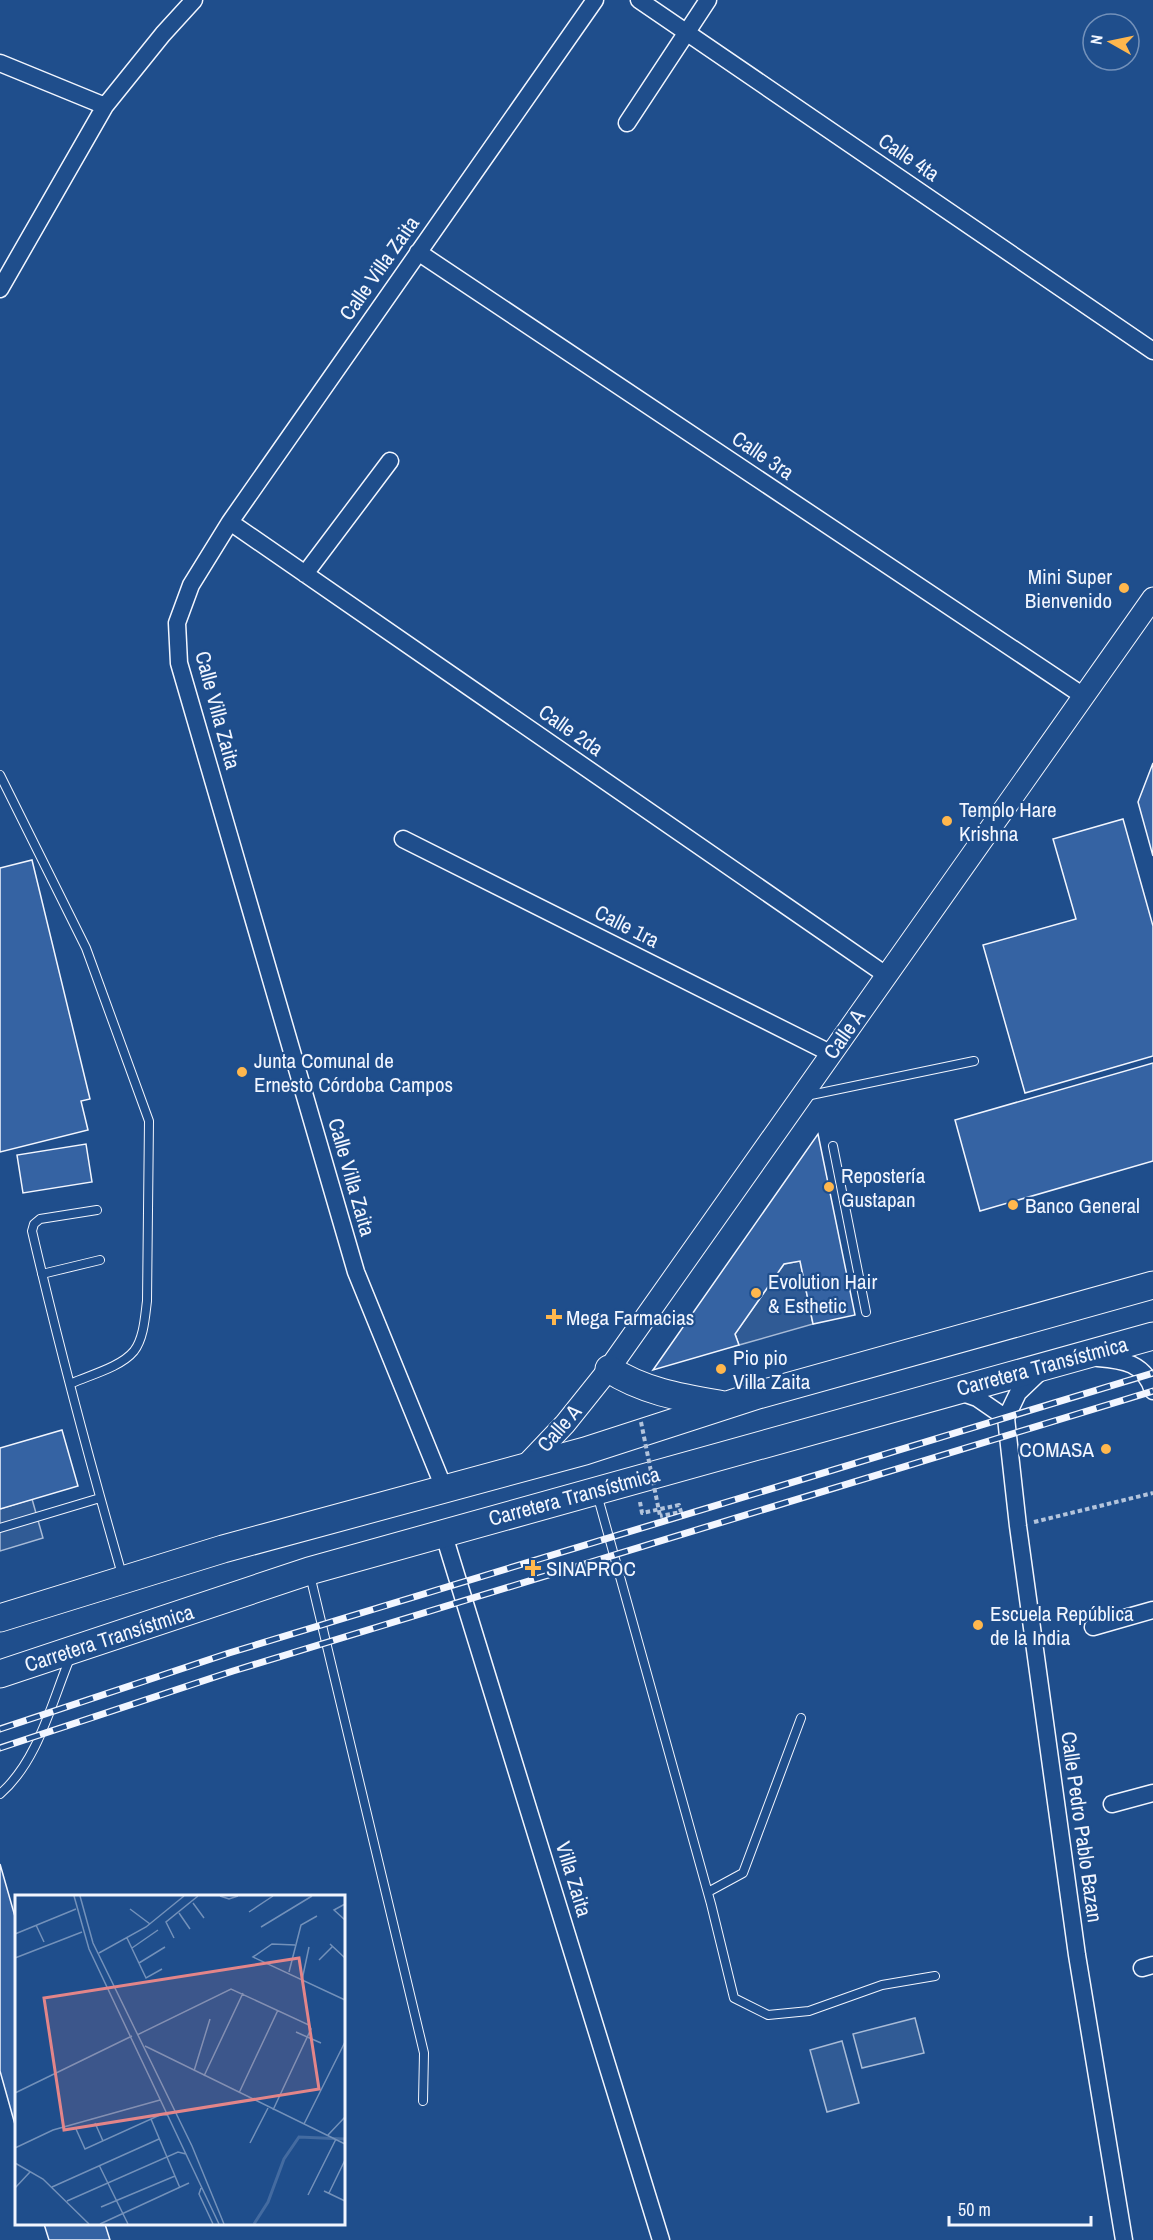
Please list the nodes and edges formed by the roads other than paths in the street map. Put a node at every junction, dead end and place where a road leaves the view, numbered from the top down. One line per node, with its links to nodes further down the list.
1 (595, 0): 9 (street, Calle Villa Zaita)
2 (639, 0): 5 (street, Calle 4ta)
3 (708, 0): 5 (street)
4 (191, 1): 7 (street)
5 (686, 33): 8 (street); 11 (street, Calle 4ta)
6 (0, 63): 7 (street)
7 (105, 106): 10 (street)
8 (627, 123)
9 (418, 252): 13 (street, Calle Villa Zaita); 16 (street, Calle 3ra)
10 (0, 289)
11 (1153, 351)
12 (390, 460): 14 (street)
13 (230, 522): 14 (street, Calle 2da); 39 (street, Calle Villa Zaita)
14 (305, 574): 19 (street, Calle 2da)
15 (1153, 598): 16 (street, Calle A)
16 (1082, 695): 19 (street, Calle A)
17 (0, 775): 34 (lane)
18 (403, 839): 20 (street, Calle 1ra)
19 (886, 975): 20 (street, Calle A)
20 (831, 1053): 22 (street, Calle A)
21 (974, 1062): 22 (lane)
22 (799, 1097): 32 (street, Calle A)
23 (833, 1146): 28 (lane)
24 (97, 1210): 26 (lane)
25 (100, 1260): 26 (lane)
26 (42, 1274): 34 (lane)
27 (1153, 1285): 36 (main road, Carretera Transístmica)
28 (866, 1312)
29 (1153, 1336): 30 (main road, Carretera Transístmica)
30 (1083, 1356): 31 (main road, Carretera Transístmica); 33 (street)
31 (1048, 1366): 35 (main road, Carretera Transístmica); 37 (street)
32 (609, 1369): 36 (main road); 38 (street, Calle A)
33 (1152, 1380)
34 (72, 1383): 41 (lane)
35 (954, 1390): 37 (street); 40 (main road, Carretera Transístmica)
36 (725, 1406): 38 (main road, Carretera Transístmica)
37 (1006, 1418): 59 (street, Calle Pedro Pablo Bazan)
38 (526, 1465): 39 (main road, Carretera Transístmica)
39 (444, 1488): 45 (main road, Carretera Transístmica)
40 (596, 1491): 43 (main road, Carretera Transístmica); 55 (lane)
41 (100, 1498): 42 (lane); 45 (lane)
42 (0, 1528)
43 (443, 1532): 44 (main road, Carretera Transístmica); 58 (street, Villa Zaita)
44 (309, 1571): 49 (main road, Carretera Transístmica); 57 (lane)
45 (124, 1580): 47 (main road, Carretera Transístmica)
46 (1153, 1610): 48 (street)
47 (0, 1618)
48 (1093, 1627)
49 (73, 1651): 50 (main road, Carretera Transístmica); 53 (lane)
50 (0, 1674)
51 (801, 1718): 55 (lane)
52 (1153, 1793): 54 (street)
53 (0, 1794)
54 (1112, 1804)
55 (708, 1892): 56 (lane)
56 (934, 1976)
57 (423, 2101)
58 (661, 2240)
59 (1124, 2240)

